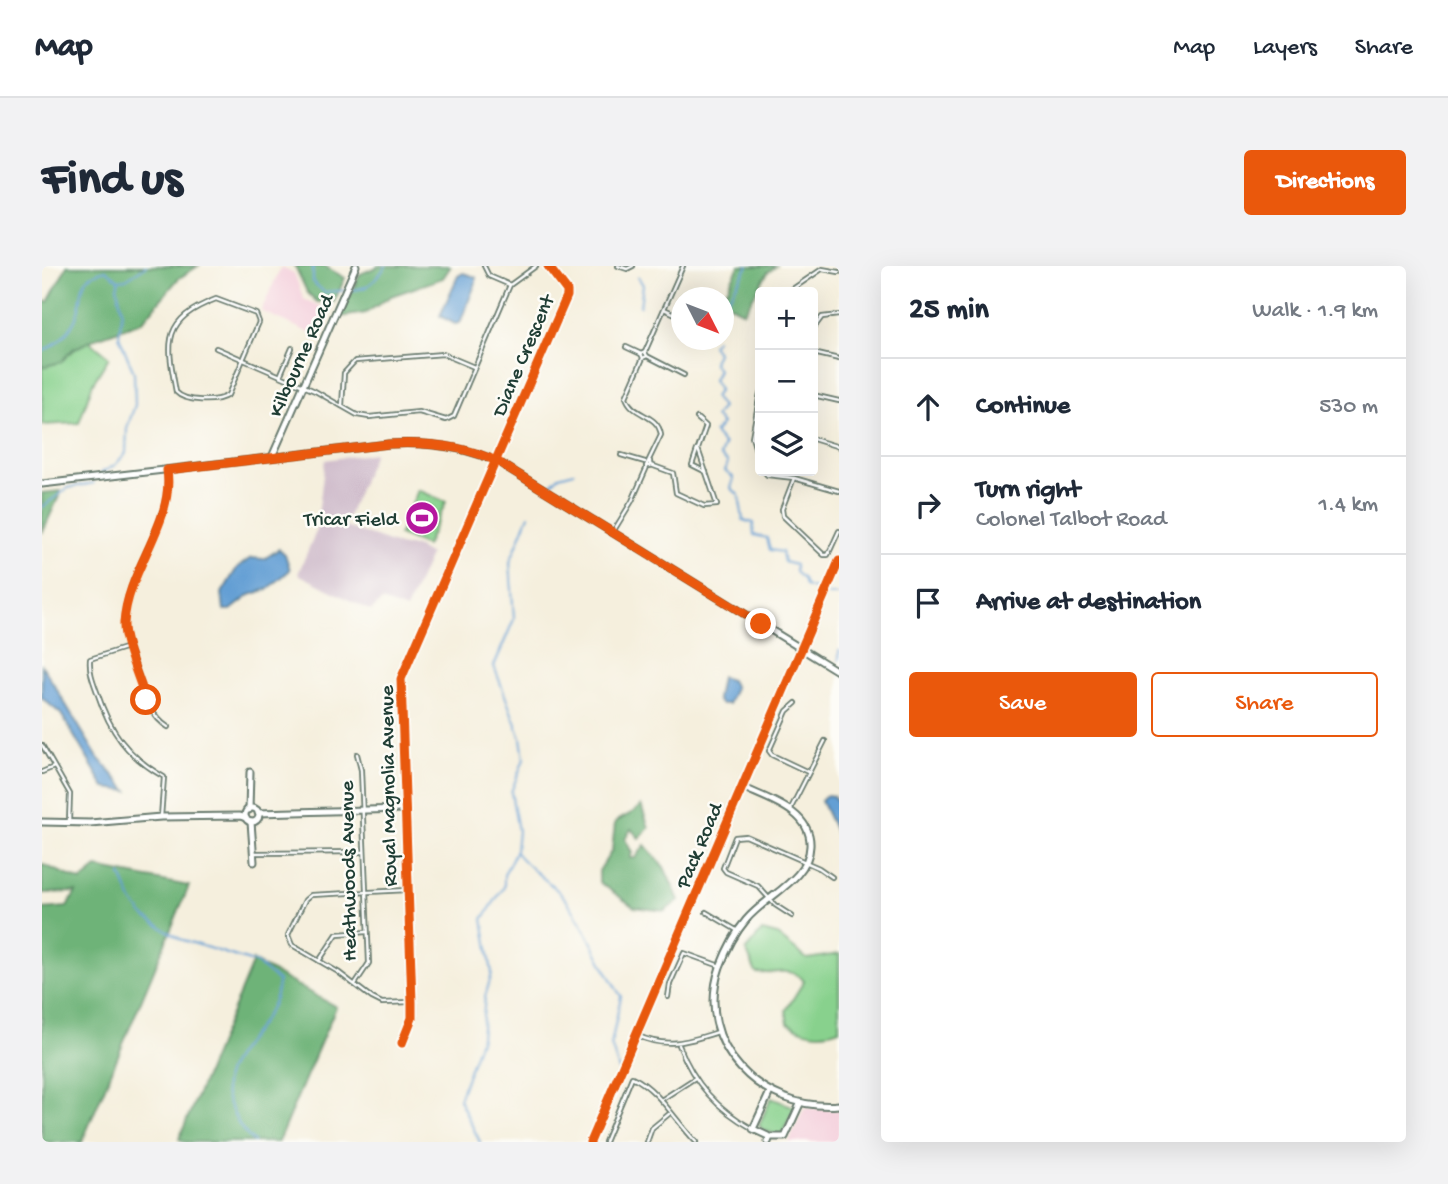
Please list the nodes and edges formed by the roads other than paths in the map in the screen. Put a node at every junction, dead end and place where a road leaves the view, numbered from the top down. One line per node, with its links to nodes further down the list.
1 (356, 266): 25 (street, Kilbourne Road)
2 (484, 266): 9 (street)
3 (536, 266): 9 (street)
4 (548, 266): 38 (street, Diane Crescent)
5 (618, 266): 6 (street)
6 (633, 266)
7 (683, 266): 11 (street)
8 (839, 272): 10 (street)
9 (510, 285): 22 (street)
10 (795, 287)
11 (664, 309): 12 (street); 19 (street)
12 (671, 312)
13 (839, 315): 14 (street)
14 (818, 322)
15 (626, 347): 19 (street)
16 (216, 348): 21 (street)
17 (292, 348): 24 (street)
18 (818, 354): 20 (street)
19 (644, 355): 23 (street); 39 (street)
20 (839, 359)
21 (243, 360): 21 (street); 24 (street)
22 (475, 368): 28 (street); 28 (street)
23 (684, 375)
24 (280, 376): 25 (street)
25 (303, 387): 28 (street); 37 (street, Kilbourne Road)
26 (818, 396): 27 (street)
27 (839, 401)
28 (342, 406)
29 (756, 413): 31 (street)
30 (697, 418): 35 (street)
31 (754, 427): 33 (street)
32 (818, 441): 34 (street)
33 (755, 447)
34 (839, 447)
35 (698, 449): 41 (street); 41 (street)
36 (621, 455): 39 (street)
37 (272, 457): 38 (street); 40 (street)
38 (495, 461): 47 (street); 62 (street, Royal Magnolia Avenue)
39 (649, 464): 41 (street); 47 (street)
40 (167, 470): 44 (street); 49 (street)
41 (706, 472)
42 (776, 476): 43 (street)
43 (794, 478): 45 (street); 46 (street)
44 (42, 484)
45 (839, 491)
46 (839, 531)
47 (613, 532): 50 (street)
48 (839, 561): 50 (street, Pack Road)
49 (130, 646): 53 (street); 65 (street)
50 (801, 649): 51 (street); 61 (street, Pack Road)
51 (839, 672)
52 (796, 703): 60 (street)
53 (168, 727)
54 (825, 741): 60 (street)
55 (42, 744): 57 (street)
56 (357, 754): 64 (street, Heathwoods Avenue)
57 (54, 766): 58 (street); 68 (street)
58 (42, 772)
59 (250, 772): 66 (street)
60 (808, 772): 63 (street)
61 (742, 787): 63 (street); 86 (street, Pack Road)
62 (403, 809): 64 (street); 73 (street, Royal Magnolia Avenue)
63 (790, 810): 71 (street)
64 (362, 811): 66 (street); 69 (street, Heathwoods Avenue)
65 (161, 817): 66 (street); 68 (street)
66 (251, 817): 70 (street)
67 (42, 822): 68 (street)
68 (69, 823)
69 (363, 852): 70 (street); 74 (street, Heathwoods Avenue)
70 (255, 857)
71 (806, 863): 72 (street); 75 (street); 75 (street)
72 (832, 877)
73 (407, 890): 74 (street); 84 (street, Royal Magnolia Avenue)
74 (365, 892): 79 (street, Heathwoods Avenue); 80 (street)
75 (769, 897): 77 (street); 78 (street)
76 (706, 912): 78 (street)
77 (792, 916)
78 (738, 931): 81 (street)
79 (367, 932): 80 (street); 82 (street, Heathwoods Avenue)
80 (319, 961): 82 (street)
81 (720, 966): 83 (street); 85 (street)
82 (355, 984): 84 (street)
83 (668, 997)
84 (412, 1002): 87 (street, Royal Magnolia Avenue)
85 (718, 1032): 88 (street); 90 (street)
86 (636, 1035): 88 (street); 97 (street, Pack Road)
87 (402, 1044)
88 (679, 1045): 89 (street)
89 (695, 1078): 91 (street); 95 (street)
90 (770, 1093): 92 (street); 95 (street)
91 (661, 1100): 94 (street); 98 (street)
92 (800, 1104): 93 (street); 96 (street)
93 (839, 1105)
94 (669, 1114): 99 (street); 100 (street)
95 (753, 1129): 96 (street)
96 (769, 1139)
97 (590, 1142)
98 (605, 1142)
99 (647, 1142)
100 (696, 1142)

